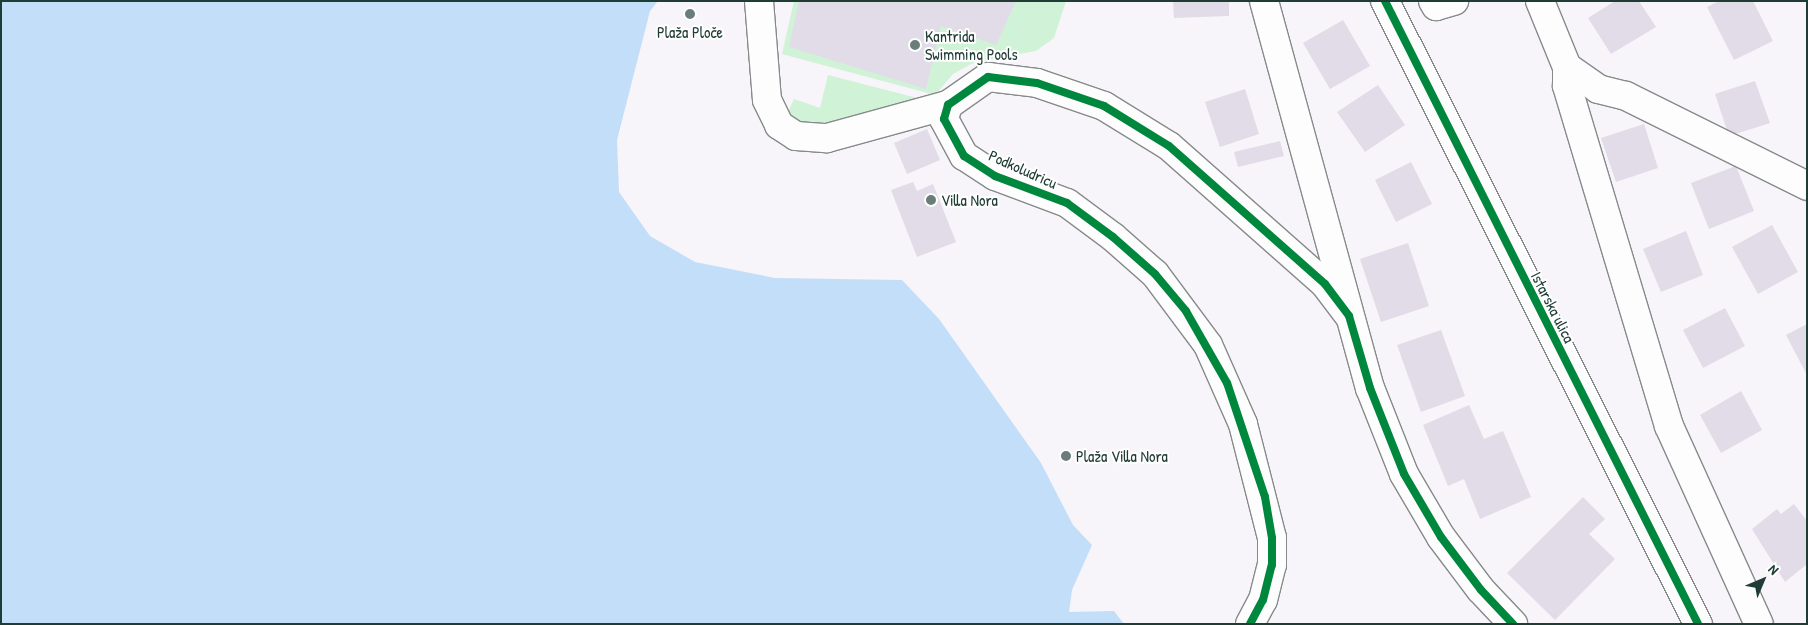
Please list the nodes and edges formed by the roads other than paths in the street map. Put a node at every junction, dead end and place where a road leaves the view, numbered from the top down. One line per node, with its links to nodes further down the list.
1 (759, 1): 8 (street)
2 (1264, 1): 10 (street)
3 (1385, 1): 13 (street, Istarska ulica)
4 (1433, 1): 5 (street)
5 (1454, 1)
6 (1540, 1): 7 (street)
7 (1567, 67): 9 (street); 14 (street)
8 (948, 105): 10 (street); 11 (street, Podkoludricu)
9 (1807, 186)
10 (1349, 316): 12 (street)
11 (1250, 624)
12 (1513, 624)
13 (1698, 624)
14 (1759, 624)

